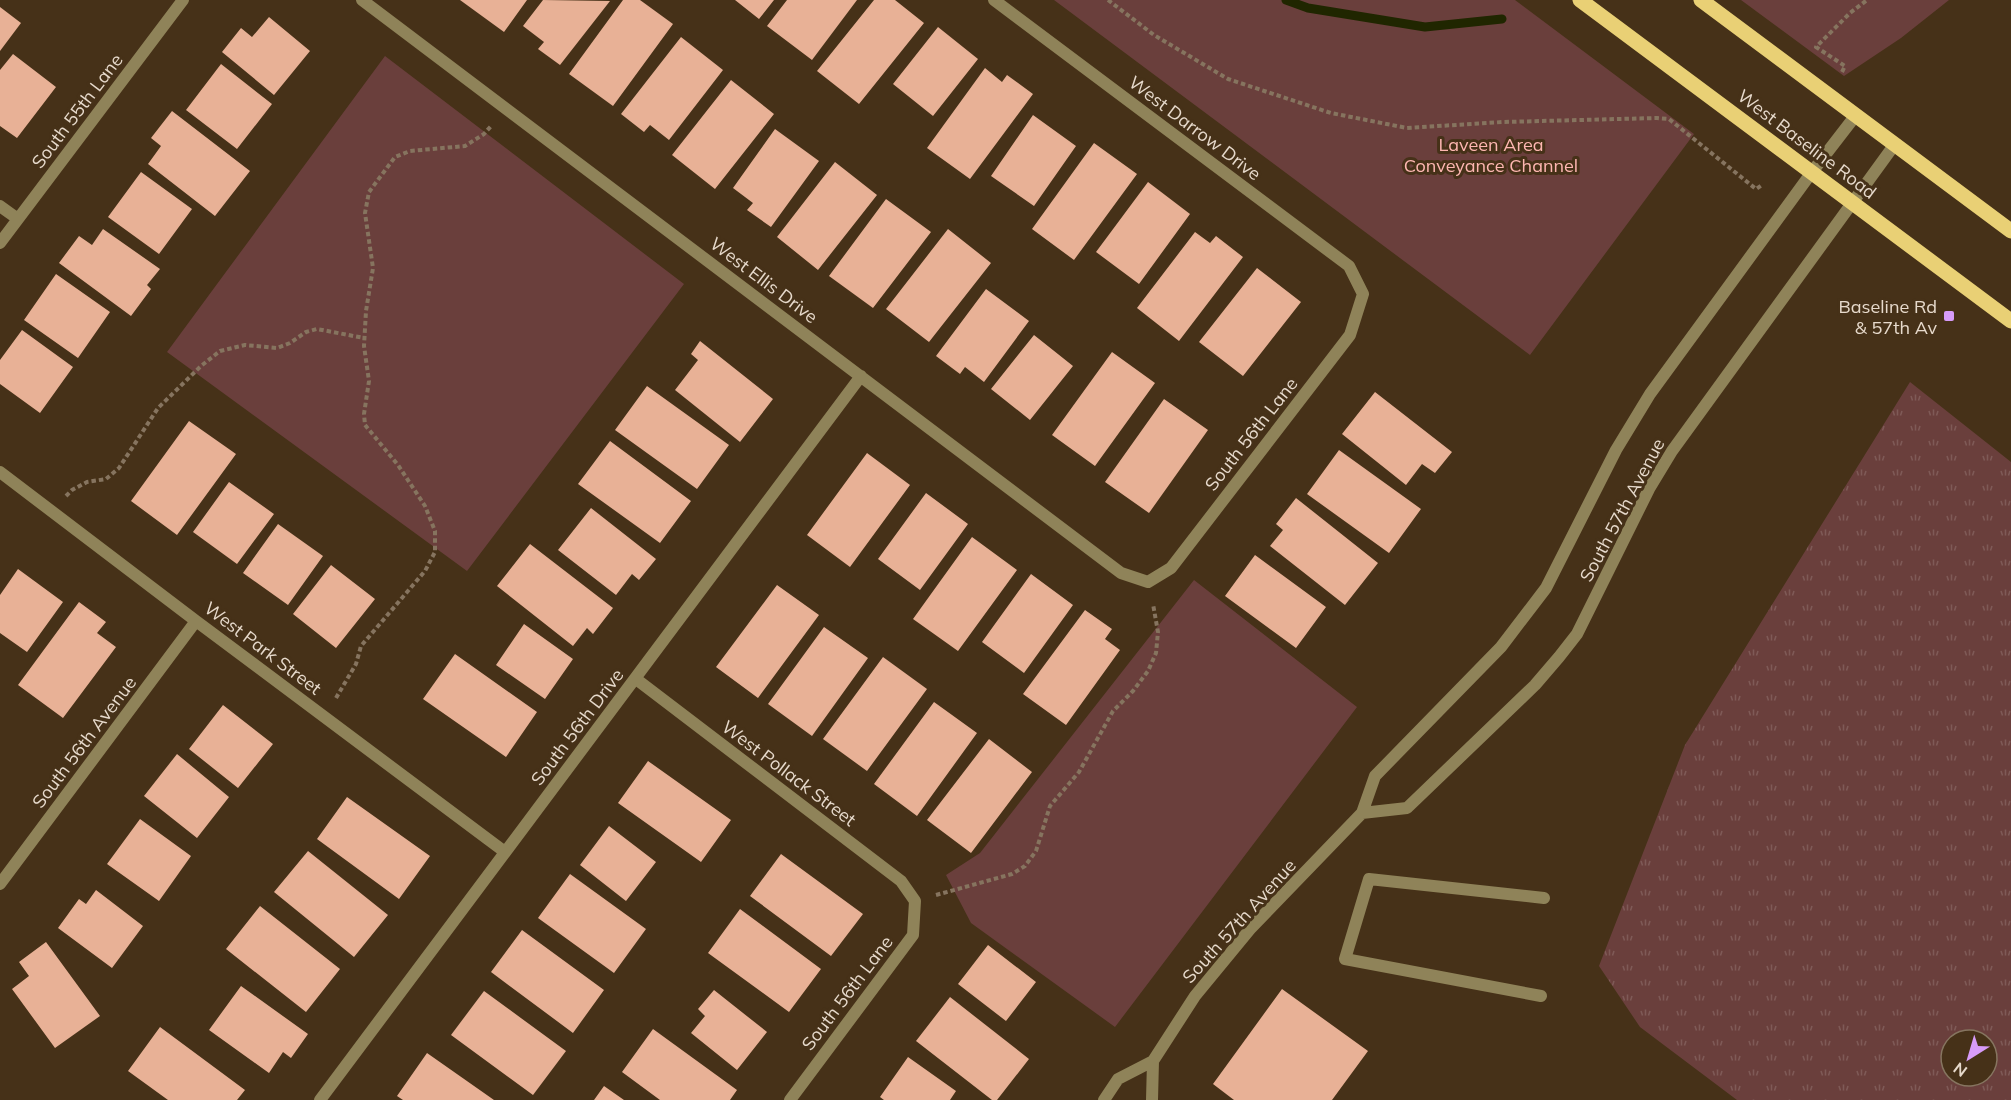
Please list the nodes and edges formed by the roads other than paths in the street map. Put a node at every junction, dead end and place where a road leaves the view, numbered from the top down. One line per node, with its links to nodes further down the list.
1 (183, 0): 11 (street, South 55th Lane)
2 (362, 0): 16 (street, West Ellis Drive)
3 (994, 0): 14 (street, West Darrow Drive)
4 (1580, 0): 8 (main road, West Baseline Road)
5 (1701, 0): 6 (main road)
6 (1856, 115): 7 (main road); 8 (street, South 57th Avenue)
7 (1895, 144): 9 (street, South 57th Avenue); 12 (main road)
8 (1812, 172): 9 (main road, West Baseline Road); 21 (street, South 57th Avenue)
9 (1852, 201): 15 (main road, West Baseline Road); 21 (street, South 57th Avenue)
10 (0, 206): 11 (street)
11 (18, 219): 13 (street, South 55th Lane)
12 (2011, 231)
13 (0, 243)
14 (1363, 294): 18 (street, South 56th Lane)
15 (2011, 321)
16 (861, 376): 18 (street, West Ellis Drive); 20 (street, South 56th Drive)
17 (0, 472): 19 (street, West Park Street)
18 (1148, 582)
19 (196, 621): 22 (street, West Park Street); 23 (street, South 56th Avenue)
20 (636, 679): 22 (street, South 56th Drive); 25 (street, West Pollack Street)
21 (1362, 813): 27 (street, South 57th Avenue)
22 (505, 852): 28 (street, South 56th Drive)
23 (0, 884)
24 (1544, 898): 26 (street)
25 (915, 901): 29 (street, South 56th Lane)
26 (1541, 996)
27 (1153, 1061): 30 (street, South 57th Avenue); 31 (street)
28 (320, 1100)
29 (790, 1100)
30 (1104, 1100)
31 (1152, 1100)

